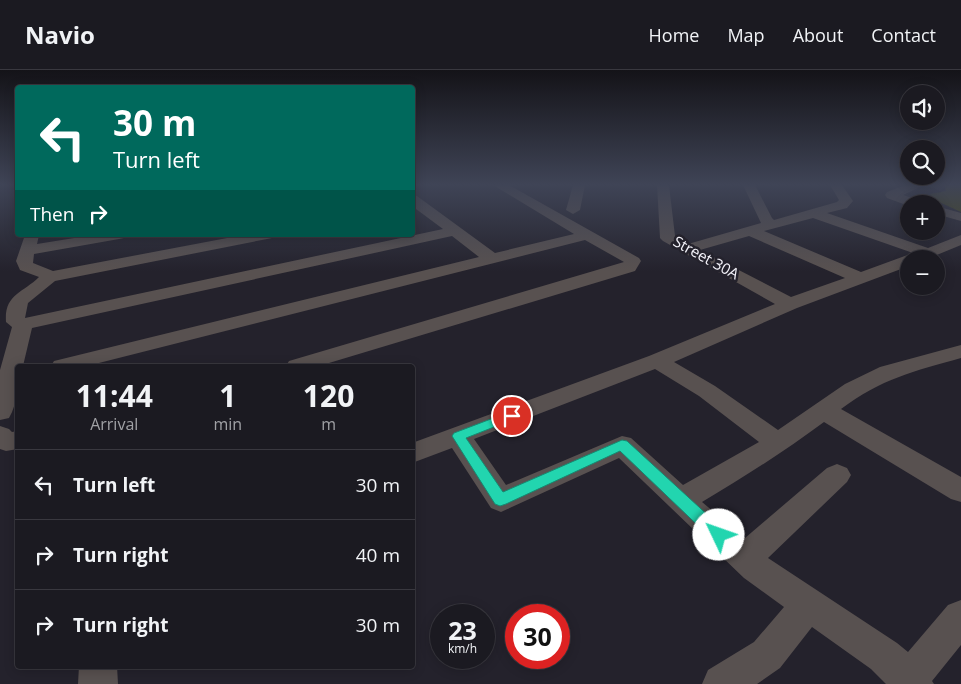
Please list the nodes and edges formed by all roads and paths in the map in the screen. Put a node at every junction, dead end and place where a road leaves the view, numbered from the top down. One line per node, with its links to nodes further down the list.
1 (431, 214): 8 (street)
2 (550, 214): 10 (street)
3 (666, 214): 18 (street, Street 30A)
4 (763, 214): 7 (street)
5 (811, 214): 7 (street)
6 (815, 214): 19 (street)
7 (772, 224): 9 (street)
8 (454, 231): 11 (street); 21 (street)
9 (751, 231): 18 (street); 24 (street)
10 (588, 235): 21 (street); 31 (street)
11 (415, 236)
12 (96, 237): 17 (street)
13 (257, 237): 23 (street)
14 (405, 237): 16 (street)
15 (961, 240): 20 (street)
16 (373, 241): 26 (street)
17 (29, 243): 23 (street)
18 (686, 249): 25 (street, Street 30A)
19 (919, 250)
20 (936, 250)
21 (492, 259): 30 (street)
22 (900, 263): 24 (street)
23 (49, 277): 26 (street)
24 (861, 278): 25 (street)
25 (790, 304): 28 (street)
26 (23, 324): 29 (street)
27 (961, 351): 33 (street)
28 (657, 361): 36 (street); 38 (street)
29 (16, 364)
30 (70, 364)
31 (304, 364)
32 (13, 378): 34 (street)
33 (823, 410): 38 (street); 41 (street)
34 (0, 412)
35 (0, 435): 37 (street)
36 (458, 436): 39 (street); 42 (street)
37 (15, 440)
38 (777, 443): 42 (street)
39 (415, 452)
40 (837, 475): 43 (street)
41 (961, 491)
42 (680, 500): 43 (street)
43 (744, 558): 44 (street)
44 (808, 604): 47 (street); 49 (street)
45 (961, 617): 47 (street)
46 (98, 669): 48 (street)
47 (911, 682)
48 (98, 684)
49 (722, 684)

